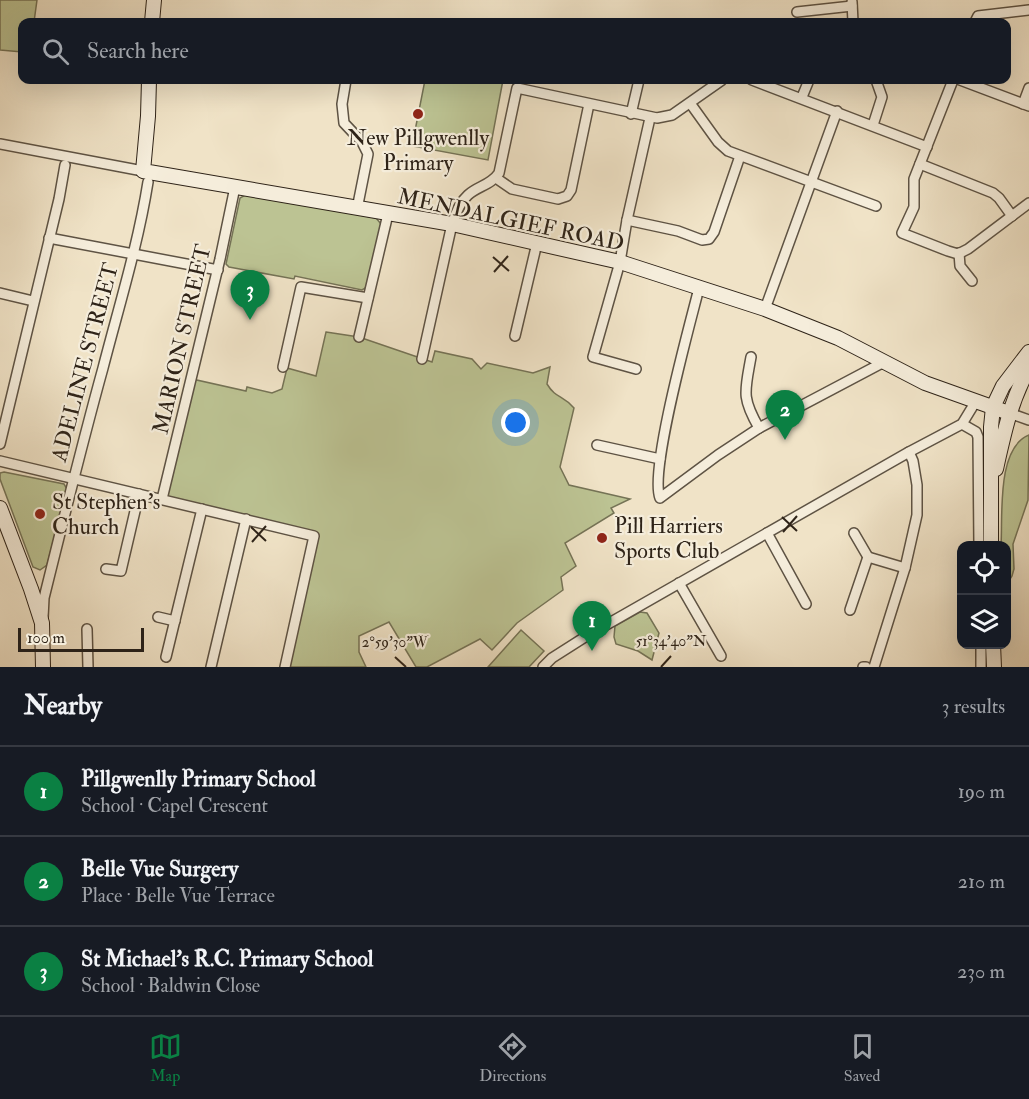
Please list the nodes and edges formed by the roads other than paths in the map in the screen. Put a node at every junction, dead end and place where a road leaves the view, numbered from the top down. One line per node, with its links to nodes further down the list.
1 (154, 0): 5 (street)
2 (852, 3): 4 (street); 6 (street)
3 (1029, 10): 7 (street)
4 (797, 12)
5 (152, 18)
6 (853, 18)
7 (977, 18)
8 (148, 84): 31 (street)
9 (345, 84): 37 (street)
10 (638, 84): 23 (street)
11 (716, 84): 19 (street)
12 (763, 84): 18 (street)
13 (808, 84): 18 (street)
14 (877, 84): 25 (street)
15 (951, 84): 27 (street)
16 (971, 84): 21 (street)
17 (1029, 88): 21 (street)
18 (802, 98): 22 (street)
19 (690, 103): 24 (street); 28 (street)
20 (589, 104): 23 (street); 32 (street); 32 (street)
21 (1026, 105)
22 (837, 111): 25 (street); 33 (street)
23 (632, 114): 24 (street)
24 (650, 118): 40 (street)
25 (873, 125): 27 (street)
26 (0, 144): 31 (street, MENDALGIEF ROAD)
27 (927, 147): 29 (street)
28 (740, 156): 33 (street); 40 (street)
29 (920, 164): 39 (street); 45 (street)
30 (65, 165): 42 (street)
31 (145, 176): 34 (street, MENDALGIEF ROAD); 44 (street, ADELINE STREET)
32 (496, 178): 41 (street)
33 (812, 182): 36 (street); 53 (street)
34 (235, 188): 37 (street, MENDALGIEF ROAD); 47 (street, MARION STREET)
35 (1029, 203): 39 (street)
36 (876, 206)
37 (357, 208): 38 (street, MENDALGIEF ROAD)
38 (388, 214): 41 (street, MENDALGIEF ROAD); 51 (street)
39 (1012, 216): 45 (street)
40 (627, 220): 46 (street)
41 (452, 224): 43 (street, MENDALGIEF ROAD); 58 (street)
42 (49, 238): 44 (street); 52 (street)
43 (537, 243): 46 (street, MENDALGIEF ROAD); 54 (street)
44 (134, 253): 47 (street); 74 (street, ADELINE STREET)
45 (959, 253): 48 (street)
46 (620, 262): 49 (street, MENDALGIEF ROAD); 62 (street)
47 (218, 270): 76 (street, MARION STREET)
48 (972, 281)
49 (699, 288): 53 (street, MENDALGIEF ROAD); 72 (street)
50 (0, 293): 52 (street)
51 (368, 298): 55 (street); 60 (street)
52 (33, 301): 69 (street)
53 (765, 309): 59 (street, MENDALGIEF ROAD)
54 (515, 336)
55 (359, 337)
56 (1029, 352): 64 (street)
57 (751, 357): 68 (street)
58 (422, 359)
59 (884, 362): 63 (street, MENDALGIEF ROAD); 68 (street)
60 (283, 367)
61 (1029, 368): 65 (street)
62 (636, 369)
63 (976, 401): 64 (street, MENDALGIEF ROAD); 67 (street)
64 (993, 407): 65 (street, MENDALGIEF ROAD); 77 (street)
65 (1009, 413): 66 (street); 77 (street)
66 (1029, 420)
67 (962, 423): 71 (street); 84 (street)
68 (759, 428): 72 (street)
69 (0, 444)
70 (597, 445): 72 (street)
71 (909, 452): 81 (street); 87 (street)
72 (660, 459)
73 (0, 461): 74 (street)
74 (73, 478): 75 (street); 94 (street, ADELINE STREET)
75 (139, 494): 76 (street); 88 (street)
76 (162, 499): 79 (street)
77 (991, 506): 85 (street)
78 (0, 508): 83 (street)
79 (202, 508): 80 (street); 93 (street)
80 (246, 519): 102 (street); 103 (street)
81 (767, 532): 89 (street); 90 (street)
82 (854, 533): 86 (street)
83 (5, 534): 94 (street)
84 (979, 541)
85 (991, 541)
86 (868, 557): 87 (street); 91 (street)
87 (905, 568): 105 (street)
88 (106, 569)
89 (679, 583): 98 (street); 104 (street)
90 (806, 604)
91 (850, 610)
92 (158, 616): 93 (street)
93 (175, 621): 99 (street)
94 (42, 623): 100 (street)
95 (87, 629): 101 (street)
96 (981, 649): 106 (street)
97 (993, 649): 107 (street)
98 (721, 656)
99 (166, 657)
100 (43, 667)
101 (88, 667)
102 (211, 667)
103 (285, 667)
104 (543, 667)
105 (874, 667)
106 (981, 667)
107 (993, 667)

